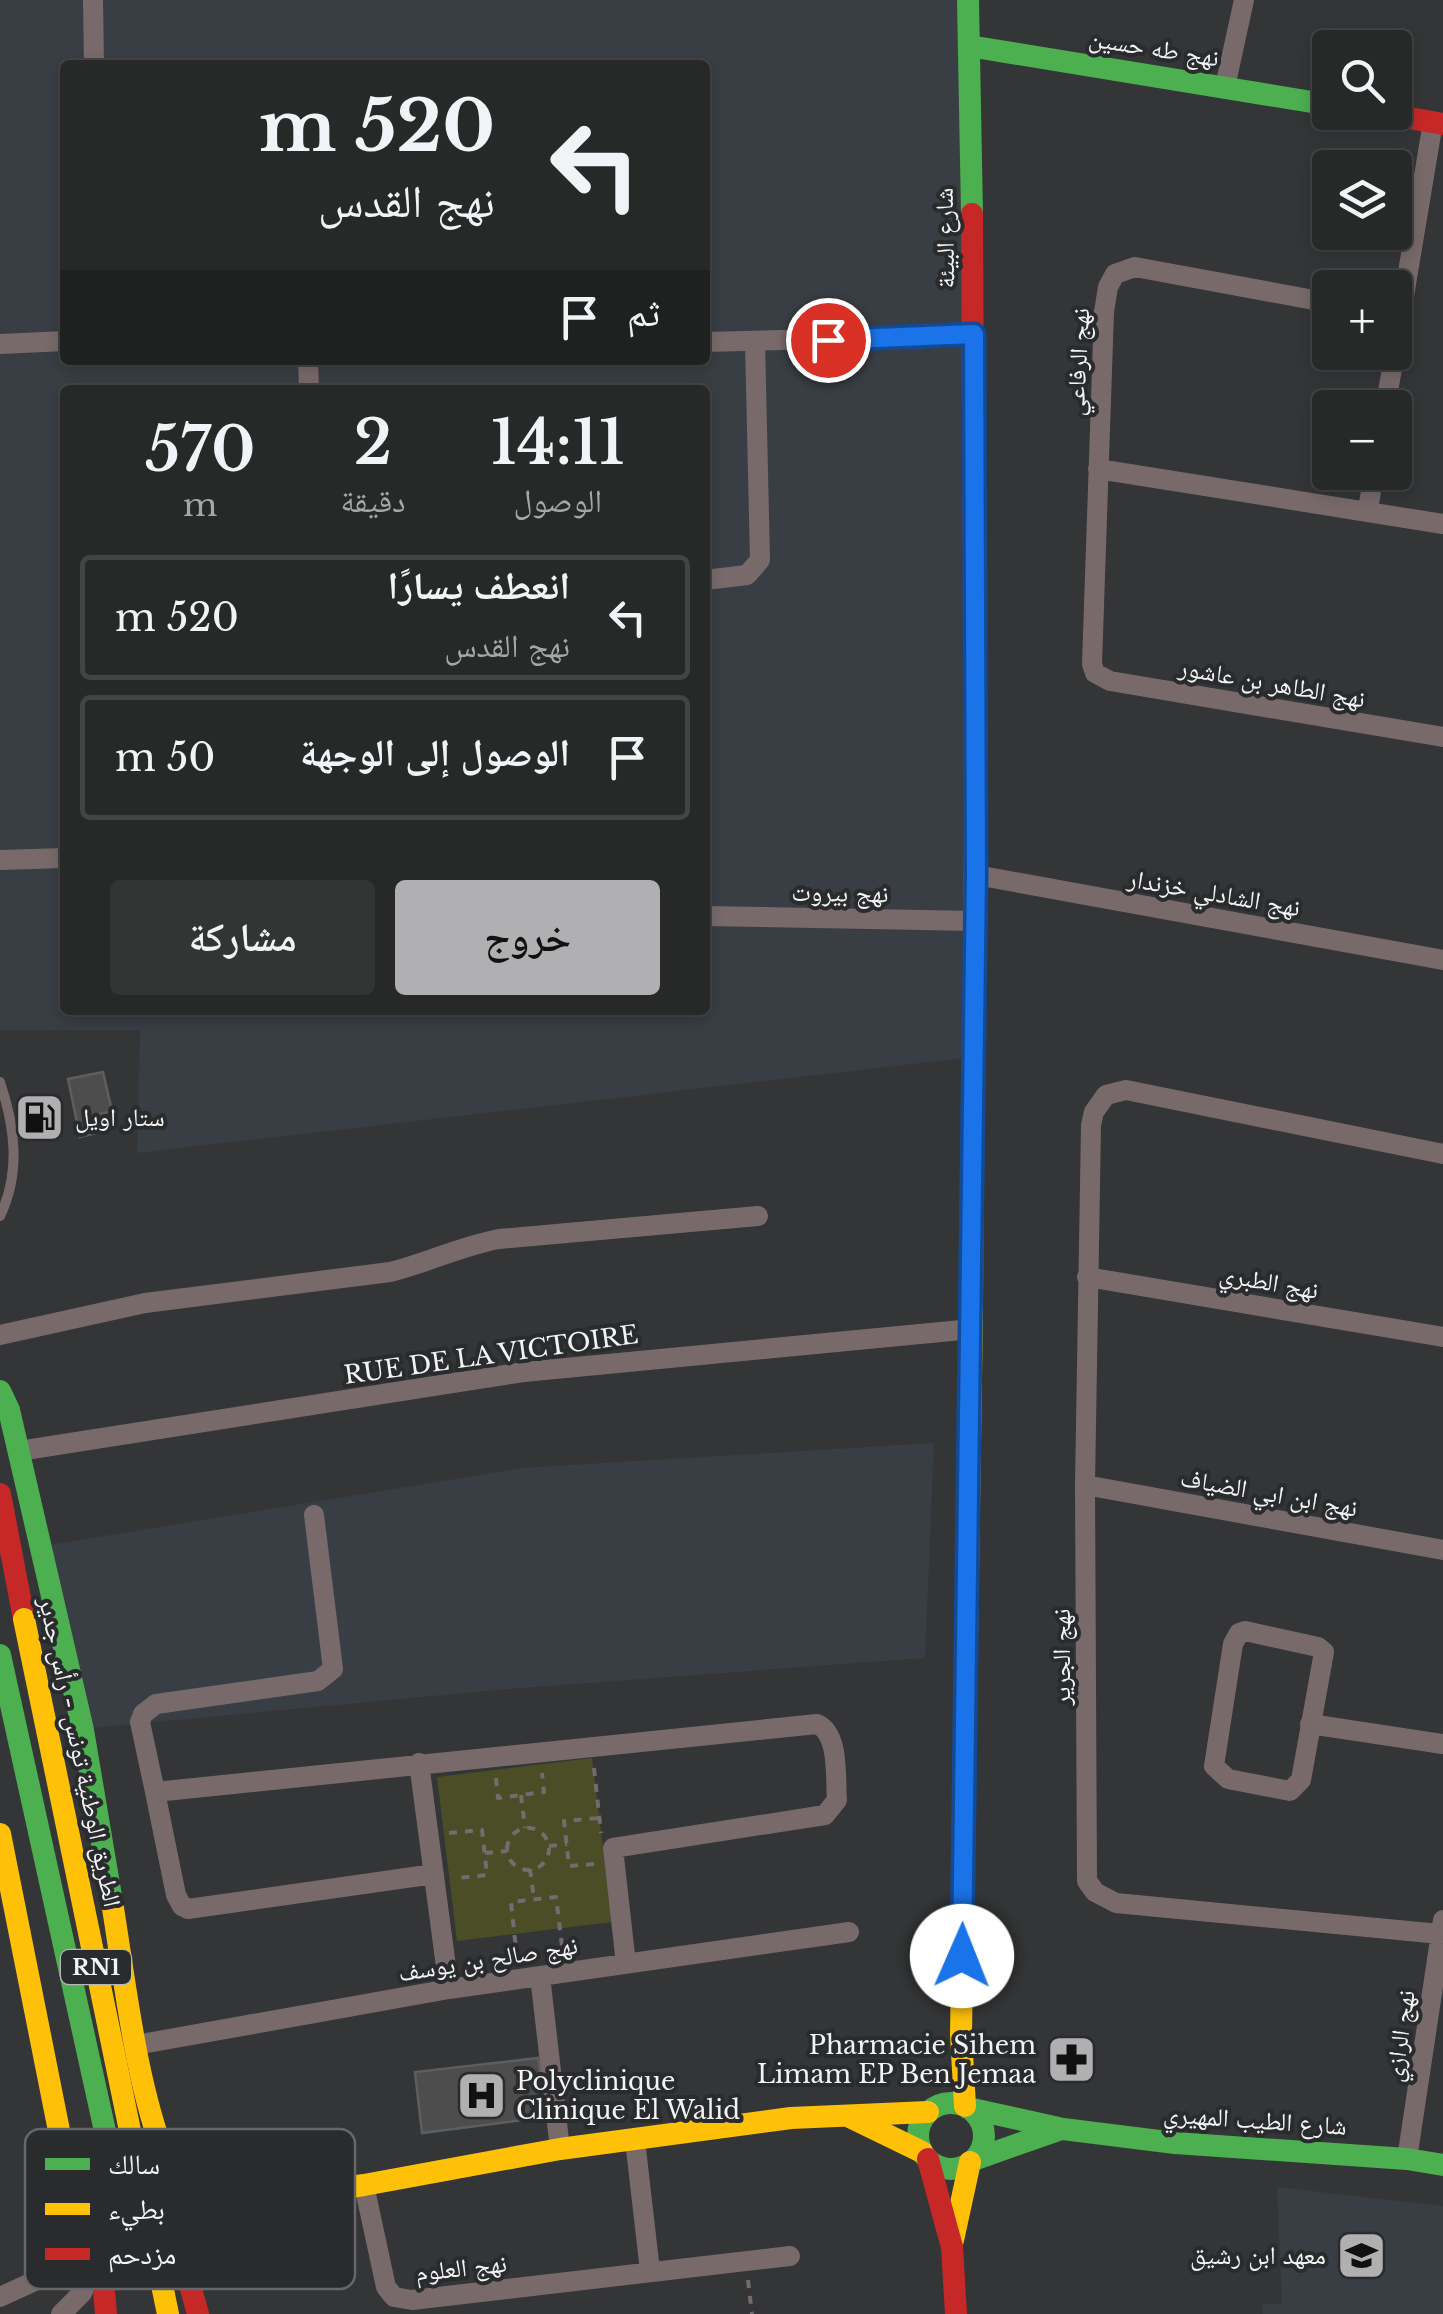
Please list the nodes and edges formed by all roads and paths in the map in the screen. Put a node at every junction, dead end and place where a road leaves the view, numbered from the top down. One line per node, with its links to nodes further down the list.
1 (93, 0): 5 (street)
2 (968, 0): 4 (main road, شارع البيئة)
3 (1244, 0): 6 (street)
4 (969, 46): 6 (main road, نهج طه حسين); 12 (main road, شارع البيئة)
5 (94, 60)
6 (1224, 87): 7 (main road, نهج طه حسين)
7 (1312, 102)
8 (1412, 118): 9 (main road)
9 (1438, 123): 10 (street)
10 (1408, 270)
11 (1312, 300): 17 (street, نهج الرفاعي)
12 (974, 334): 15 (street); 26 (main road, شارع البيئة)
13 (60, 341): 16 (street)
14 (710, 342): 15 (street)
15 (755, 342): 21 (street)
16 (0, 344)
17 (1098, 468): 19 (street); 22 (street, نهج الرفاعي)
18 (1371, 490): 19 (street)
19 (1368, 510): 20 (street)
20 (1443, 524)
21 (710, 579)
22 (1095, 673): 23 (street, نهج الطاهر بن عاشور)
23 (1443, 737)
24 (60, 858): 25 (street)
25 (0, 860)
26 (976, 875): 28 (main road, شارع البيئة); 29 (street, نهج الشادلي خزندار)
27 (710, 916): 28 (street, نهج بيروت)
28 (975, 921): 35 (main road, شارع البيئة)
29 (1443, 960)
30 (0, 1082): 32 (lane)
31 (1443, 1154): 34 (street, نهج الجرير)
32 (0, 1216)
33 (758, 1216): 36 (street)
34 (1087, 1277): 37 (street, نهج الطبري); 40 (street, نهج الجرير)
35 (972, 1329): 39 (street, RUE DE LA VICTOIRE); 71 (main road, شارع البيئة)
36 (0, 1335)
37 (1443, 1336)
38 (0, 1391): 39 (main road)
39 (18, 1450): 72 (main road)
40 (1085, 1485): 43 (street, نهج ابن ابي الضياف); 65 (street, نهج الجرير)
41 (0, 1494): 78 (main road, الطريق الوطنية تونس - رأس جدير / RN1, bridge)
42 (314, 1515): 51 (street)
43 (1443, 1550)
44 (0, 1655): 77 (main road, RN1, bridge)
45 (1310, 1724): 45 (street); 46 (street)
46 (1443, 1744)
47 (592, 1748): 48 (street); 53 (path); 61 (street)
48 (540, 1754): 49 (street); 52 (path)
49 (494, 1758): 50 (street); 52 (path)
50 (419, 1763): 51 (street); 56 (street)
51 (155, 1792): 63 (street)
52 (521, 1795): 54 (path)
53 (600, 1818): 57 (path); 61 (path)
54 (525, 1828): 58 (path); 59 (path)
55 (0, 1834): 76 (main road)
56 (429, 1836): 60 (path); 63 (street)
57 (567, 1844): 58 (path); 61 (path)
58 (549, 1846): 62 (path)
59 (507, 1850): 60 (path); 62 (path)
60 (485, 1853): 63 (path)
61 (614, 1855): 67 (street)
62 (530, 1869): 64 (path)
63 (435, 1877): 70 (street)
64 (534, 1900): 68 (path); 69 (path)
65 (1442, 1927): 84 (street, نهج الرازي)
66 (848, 1932): 67 (street, نهج صالح بن يوسف)
67 (626, 1964): 68 (street, نهج صالح بن يوسف)
68 (565, 1972): 69 (street, نهج صالح بن يوسف)
69 (530, 1978): 70 (street, نهج صالح بن يوسف); 82 (street)
70 (450, 1989): 72 (street, نهج صالح بن يوسف)
71 (961, 2035): 73 (main road, شارع البيئة); 74 (main road, شارع البيئة)
72 (136, 2045): 79 (main road)
73 (967, 2107): 74 (main road); 80 (main road, شارع الطيب المهيري); 85 (main road, شارع البيئة)
74 (930, 2110): 75 (main road); 83 (main road, شارع البيئة)
75 (850, 2117): 81 (main road); 83 (main road)
76 (59, 2129)
77 (104, 2129)
78 (130, 2129)
79 (155, 2129)
80 (1063, 2129): 84 (main road, شارع الطيب المهيري); 85 (main road, شارع الطيب المهيري)
81 (635, 2140): 82 (main road); 92 (street)
82 (560, 2149): 87 (main road)
83 (925, 2156): 85 (main road); 89 (main road, شارع البيئة)
84 (1407, 2159): 86 (main road, شارع الطيب المهيري)
85 (971, 2161): 89 (main road, شارع البيئة)
86 (1443, 2166)
87 (364, 2185): 88 (main road); 92 (street, نهج العلوم)
88 (355, 2186)
89 (952, 2247): 104 (main road, شارع البيئة)
90 (790, 2256): 91 (street, نهج العلوم)
91 (746, 2260): 92 (street, نهج العلوم); 103 (path)
92 (650, 2270)
93 (25, 2286): 98 (street)
94 (84, 2289): 99 (street)
95 (104, 2289): 100 (main road)
96 (163, 2289): 101 (main road, الطريق الوطنية تونس - رأس جدير / RN1, bridge)
97 (192, 2289): 102 (main road)
98 (0, 2297)
99 (62, 2314)
100 (106, 2314)
101 (168, 2314)
102 (198, 2314)
103 (752, 2314)
104 (956, 2314)

